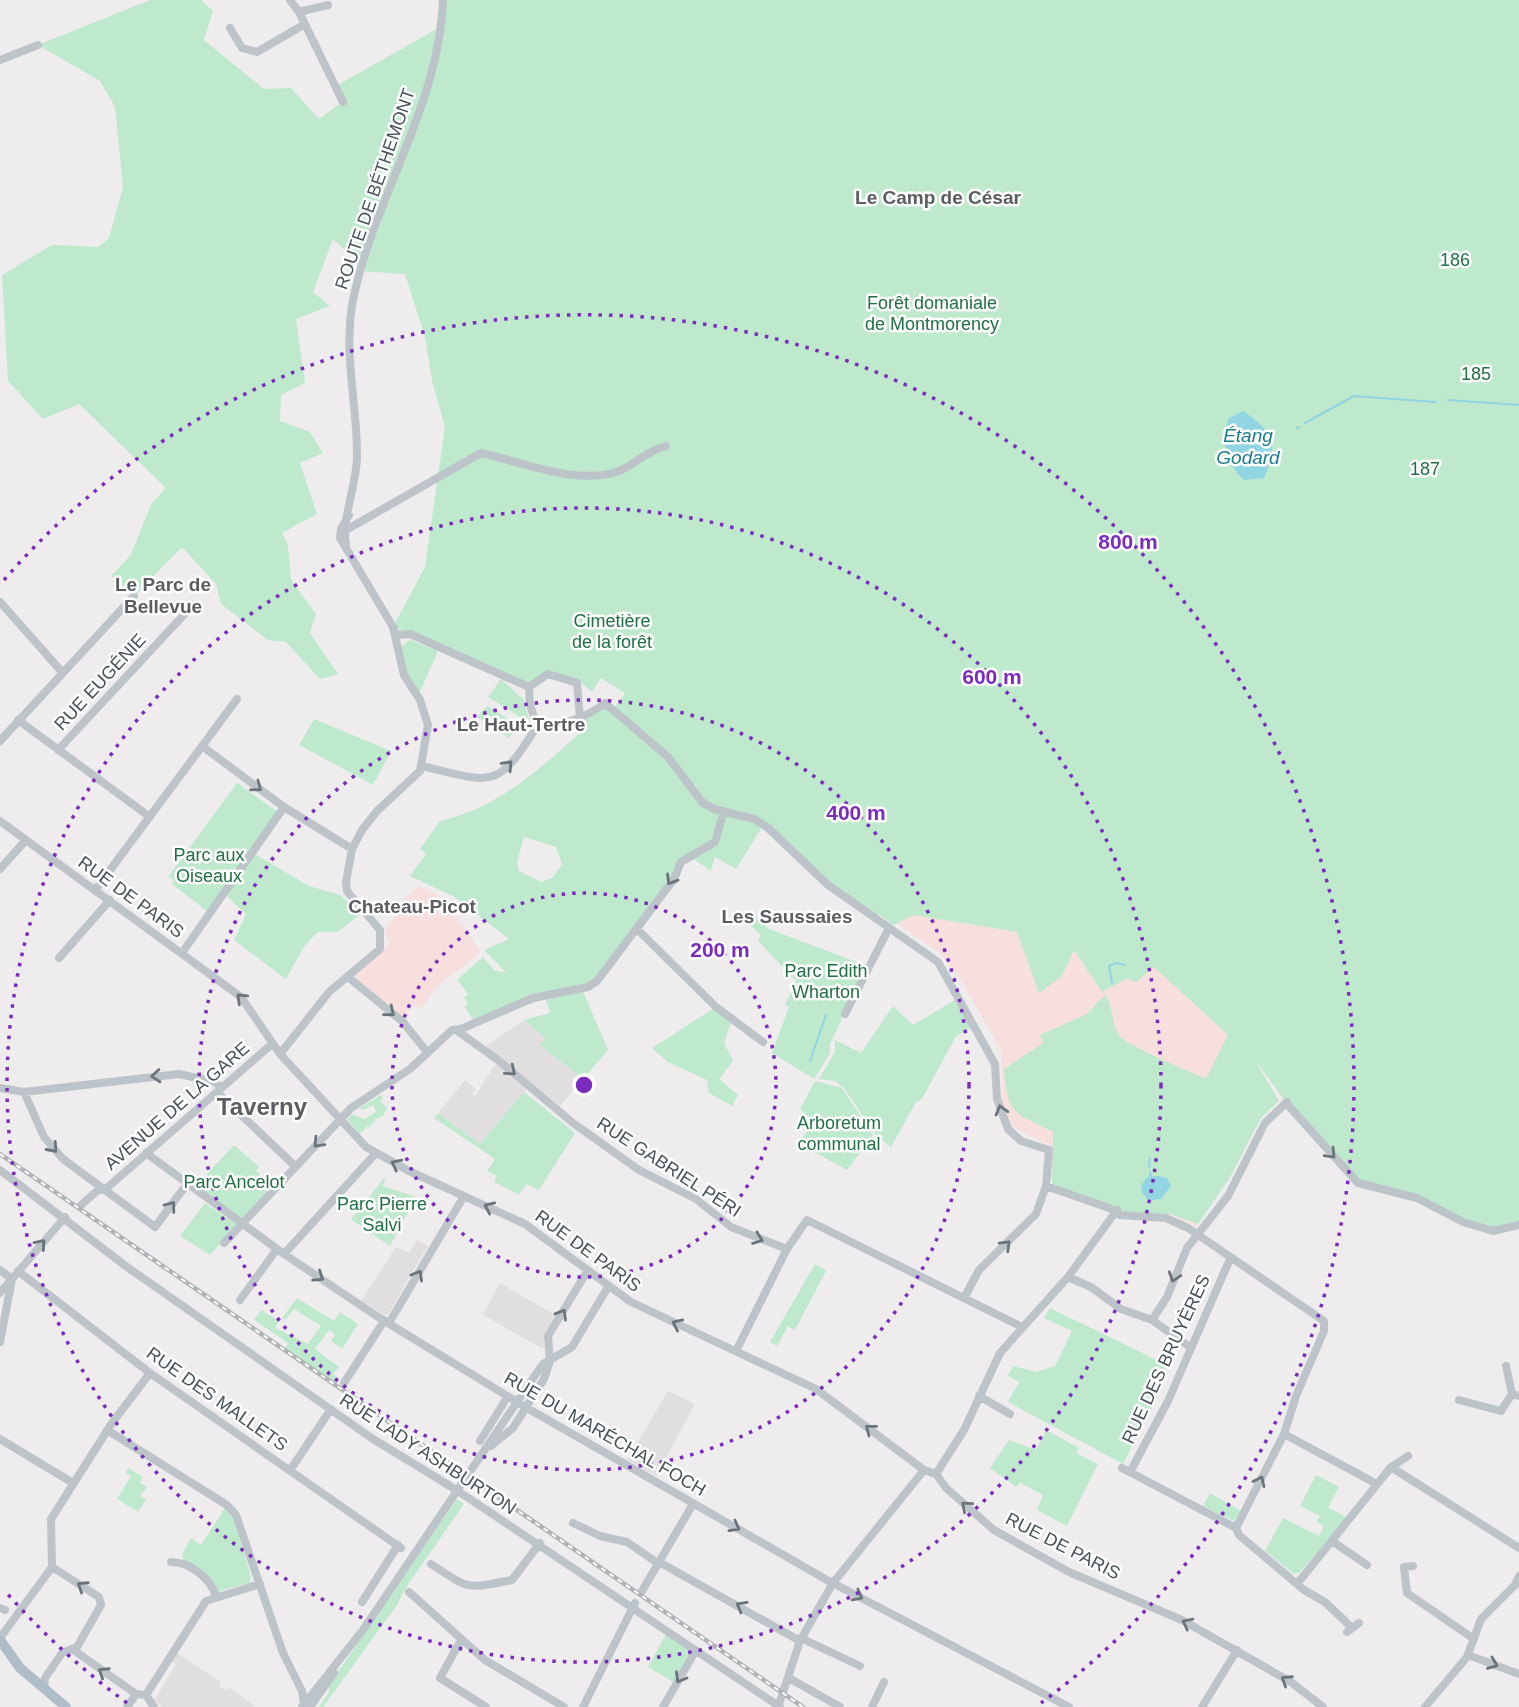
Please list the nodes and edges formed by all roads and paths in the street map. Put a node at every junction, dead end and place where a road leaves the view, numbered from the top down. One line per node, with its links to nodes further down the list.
1 (290, 0): 4 (street)
2 (443, 0): 11 (street, ROUTE DE BÉTHEMONT)
3 (328, 5): 4 (street)
4 (299, 12): 5 (street)
5 (305, 24): 6 (street); 9 (street)
6 (230, 28)
7 (38, 45): 8 (street)
8 (0, 60)
9 (343, 102)
10 (666, 446): 11 (street)
11 (346, 527): 15 (street)
12 (134, 596): 16 (street)
13 (0, 603): 16 (street)
14 (193, 605): 24 (street, RUE EUGÉNIE)
15 (395, 635): 17 (street); 25 (street)
16 (62, 672): 20 (street)
17 (529, 687): 19 (street); 21 (street)
18 (237, 699): 23 (street)
19 (580, 718): 21 (street); 27 (street)
20 (18, 720): 22 (street); 24 (street)
21 (537, 726): 25 (street, one-way to 21)
22 (0, 741)
23 (202, 746): 26 (street, one-way to 26); 28 (street)
24 (58, 751): 28 (street)
25 (422, 766): 31 (street)
26 (284, 807): 31 (street); 37 (street)
27 (723, 811): 35 (street); 36 (street, one-way to 36)
28 (150, 817): 33 (street)
29 (0, 821): 30 (street, RUE DE PARIS)
30 (26, 840): 32 (street); 33 (street, RUE DE PARIS)
31 (352, 849): 39 (street)
32 (0, 869)
33 (96, 890): 34 (street, RUE DE PARIS)
34 (110, 900): 37 (street, RUE DE PARIS); 38 (street)
35 (889, 928): 40 (street); 57 (street, one-way to 35)
36 (637, 929): 41 (street); 44 (street)
37 (182, 953): 45 (street, RUE DE PARIS, one-way to 37)
38 (59, 958)
39 (348, 977): 46 (street, one-way to 46); 47 (street)
40 (845, 1014)
41 (475, 1023): 42 (street); 43 (street)
42 (456, 1030): 43 (street, RUE GABRIEL PÉRI); 46 (street)
43 (469, 1039): 67 (street, RUE GABRIEL PÉRI, one-way to 67)
44 (763, 1042)
45 (272, 1044): 47 (street, RUE DE PARIS); 49 (street, AVENUE DE LA GARE)
46 (428, 1052): 51 (street)
47 (280, 1054): 51 (street, RUE DE PARIS)
48 (0, 1088): 50 (street)
49 (219, 1090): 50 (street, one-way to 50); 52 (street, AVENUE DE LA GARE); 54 (street)
50 (24, 1092): 58 (street, one-way to 58)
51 (340, 1118): 53 (street, RUE DE PARIS); 54 (street, one-way to 54)
52 (146, 1153): 56 (street, RUE DU MARÉCHAL FOCH); 58 (street, AVENUE DE LA GARE)
53 (376, 1153): 59 (street, RUE DE PARIS, one-way to 53); 68 (street)
54 (296, 1167): 63 (street)
55 (0, 1170): 62 (street, RUE LADY ASHBURTON)
56 (187, 1184): 58 (street, one-way to 56); 63 (street, RUE DU MARÉCHAL FOCH)
57 (1046, 1186): 61 (street); 77 (street, one-way to 57)
58 (101, 1188): 60 (street, AVENUE DE LA GARE)
59 (461, 1195): 71 (street, RUE DE PARIS, one-way to 59); 80 (street, one-way to 59)
60 (81, 1205)
61 (1117, 1210): 65 (street); 73 (street)
62 (65, 1217): 72 (street, one-way to 62); 95 (street, RUE LADY ASHBURTON)
63 (243, 1224): 66 (street); 68 (street, RUE DU MARÉCHAL FOCH)
64 (1519, 1226): 65 (street, one-way to 64)
65 (1198, 1234): 69 (street); 79 (street, one-way to 79)
66 (224, 1243)
67 (787, 1250): 77 (street); 84 (street)
68 (280, 1252): 78 (street); 80 (street, RUE DU MARÉCHAL FOCH, one-way to 80)
69 (1230, 1259): 83 (street, RUE DES BRUYÈRES); 98 (street)
70 (0, 1270): 74 (street)
71 (588, 1270): 75 (street, RUE DE PARIS); 85 (street, one-way to 71)
72 (18, 1271): 74 (street); 87 (street, RUE DES MALLETS)
73 (1068, 1277): 79 (street); 81 (street)
74 (12, 1279): 76 (street); 82 (street)
75 (608, 1287): 84 (street, RUE DE PARIS, one-way to 75); 85 (street)
76 (0, 1293)
77 (964, 1298): 81 (street)
78 (240, 1300)
79 (1152, 1320): 83 (street)
80 (386, 1322): 88 (street); 90 (street, RUE DU MARÉCHAL FOCH)
81 (1022, 1327): 91 (street)
82 (0, 1342)
83 (1190, 1347): 111 (street, RUE DES BRUYÈRES)
84 (736, 1351): 105 (street, RUE DE PARIS, one-way to 84)
85 (550, 1361): 93 (street); 94 (street)
86 (1506, 1366): 89 (street)
87 (150, 1373): 97 (street); 104 (street, RUE DES MALLETS)
88 (344, 1383)
89 (1516, 1395): 92 (street)
90 (508, 1396): 93 (street, RUE DU MARÉCHAL FOCH); 100 (street)
91 (979, 1396): 96 (street); 106 (street)
92 (1459, 1400)
93 (518, 1402): 94 (street, RUE DU MARÉCHAL FOCH); 101 (street)
94 (527, 1408): 101 (street); 109 (street, RUE DU MARÉCHAL FOCH)
95 (331, 1409): 104 (street); 113 (street, RUE LADY ASHBURTON, bridge)
96 (1010, 1413)
97 (107, 1430): 107 (street); 123 (street)
98 (1284, 1434): 108 (street); 111 (street, one-way to 98)
99 (0, 1439): 107 (street)
100 (480, 1441)
101 (486, 1450): 131 (street)
102 (1408, 1456): 103 (street)
103 (1391, 1467): 108 (street); 114 (street)
104 (292, 1469): 128 (street, RUE DES MALLETS)
105 (924, 1470): 106 (street, RUE DE PARIS); 122 (street)
106 (936, 1474): 138 (street, RUE DE PARIS, one-way to 106)
107 (73, 1483): 120 (street)
108 (1377, 1484): 112 (street)
109 (693, 1504): 116 (street); 122 (street, RUE DU MARÉCHAL FOCH, one-way to 122)
110 (573, 1523): 116 (street)
111 (1236, 1528): 124 (street)
112 (1332, 1541): 118 (street); 124 (street)
113 (540, 1544): 117 (street); 129 (street, RUE LADY ASHBURTON)
114 (1519, 1548)
115 (171, 1562): 127 (street)
116 (659, 1563): 125 (street); 134 (street, one-way to 116)
117 (431, 1564)
118 (1367, 1565)
119 (1413, 1566): 132 (street)
120 (52, 1567): 135 (street); 136 (street, one-way to 120)
121 (1519, 1576): 132 (street)
122 (833, 1583): 134 (street); 163 (street, RUE DU MARÉCHAL FOCH, one-way to 163)
123 (260, 1584): 127 (street); 142 (street)
124 (1297, 1584): 130 (street)
125 (642, 1591)
126 (409, 1592): 133 (street)
127 (216, 1596): 149 (street)
128 (362, 1602)
129 (634, 1605): 137 (street, RUE LADY ASHBURTON); 159 (street)
130 (1352, 1627)
131 (360, 1633): 146 (street); 151 (street)
132 (1474, 1639): 139 (street)
133 (460, 1640): 150 (street); 158 (street)
134 (800, 1640): 141 (street); 144 (street)
135 (4, 1644): 140 (main road); 147 (main road)
136 (72, 1649): 147 (street); 148 (street, one-way to 136)
137 (696, 1650): 152 (street, RUE LADY ASHBURTON); 160 (street, one-way to 160)
138 (1237, 1650): 164 (street); 165 (street, RUE DE PARIS, one-way to 138)
139 (1468, 1654): 143 (street, one-way to 143); 166 (street)
140 (0, 1660): 153 (main road)
141 (860, 1666)
142 (293, 1673): 146 (street); 151 (street)
143 (1519, 1674)
144 (789, 1678): 152 (street); 161 (street)
145 (884, 1682): 162 (street)
146 (314, 1691): 151 (street)
147 (46, 1692): 154 (main road)
148 (136, 1694): 149 (street); 155 (street)
149 (146, 1695): 156 (street)
150 (477, 1704): 157 (street)
151 (306, 1706)
152 (779, 1706)
153 (56, 1707)
154 (66, 1707)
155 (127, 1707)
156 (154, 1707)
157 (486, 1707)
158 (564, 1707)
159 (583, 1707)
160 (663, 1707)
161 (840, 1707)
162 (872, 1707)
163 (1069, 1707)
164 (1202, 1707)
165 (1322, 1707)
166 (1425, 1707)

